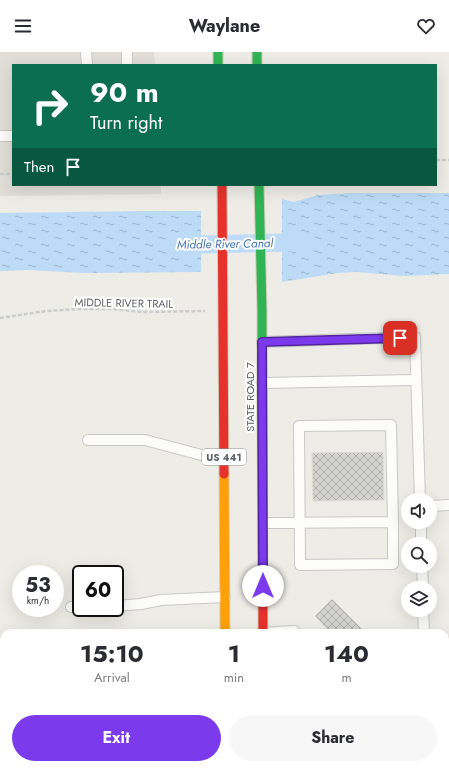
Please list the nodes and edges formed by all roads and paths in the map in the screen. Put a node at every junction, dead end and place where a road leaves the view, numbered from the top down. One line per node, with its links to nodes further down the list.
1 (86, 52): 5 (lane)
2 (127, 52): 6 (lane)
3 (218, 52): 7 (main road)
4 (257, 52): 8 (main road)
5 (86, 64)
6 (127, 64)
7 (218, 64)
8 (257, 64)
9 (0, 136): 10 (lane)
10 (12, 136)
11 (437, 160): 12 (path)
12 (449, 160)
13 (0, 174): 14 (path)
14 (12, 174)
15 (222, 186): 17 (main road, US 441)
16 (259, 186): 19 (main road, STATE ROAD 7 / US 441)
17 (223, 310): 18 (path, MIDDLE RIVER TRAIL); 23 (main road, US 441)
18 (0, 318)
19 (262, 342): 20 (lane); 21 (main road, STATE ROAD 7 / US 441)
20 (416, 380): 21 (lane); 24 (lane)
21 (262, 383): 28 (main road, STATE ROAD 7 / US 441)
22 (88, 440): 23 (lane)
23 (224, 461): 30 (main road, US 441)
24 (420, 493)
25 (449, 505): 26 (lane)
26 (437, 506)
27 (393, 522): 29 (lane); 29 (lane); 29 (lane)
28 (263, 523): 29 (lane); 34 (main road, STATE ROAD 7 / US 441)
29 (300, 523)
30 (225, 597): 31 (lane); 33 (main road, US 441)
31 (124, 605)
32 (423, 617): 35 (lane)
33 (225, 629)
34 (263, 629)
35 (424, 629)

